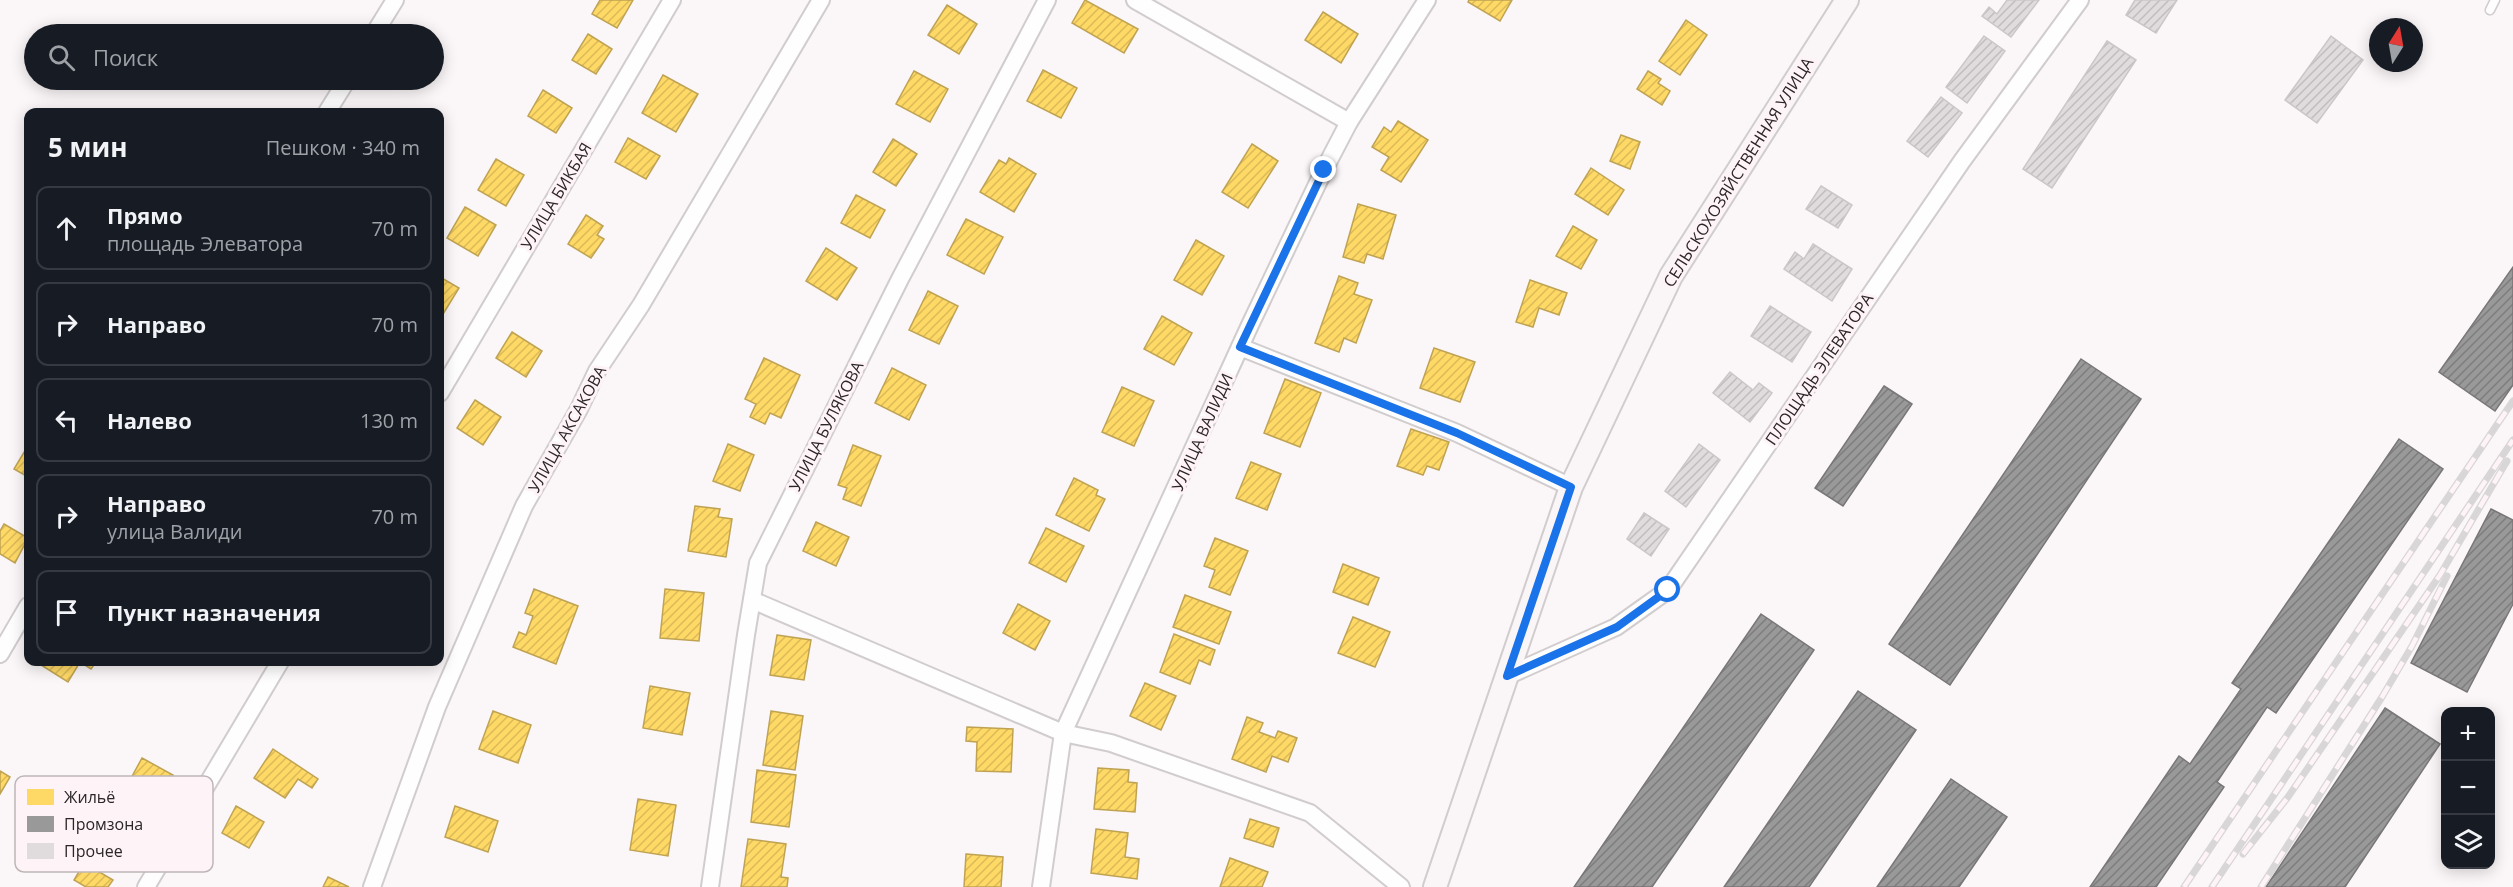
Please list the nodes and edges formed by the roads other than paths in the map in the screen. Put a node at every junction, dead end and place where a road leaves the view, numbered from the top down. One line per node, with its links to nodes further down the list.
1 (395, 0): 11 (street)
2 (672, 0): 16 (street, УЛИЦА БИКБАЯ)
3 (821, 0): 27 (street, УЛИЦА АКСАКОВА)
4 (1047, 0): 18 (street, УЛИЦА БУЛЯКОВА)
5 (1135, 0): 14 (street)
6 (1427, 0): 14 (street, УЛИЦА ВАЛИДИ)
7 (1847, 0): 17 (main road, СЕЛЬСКОХОЗЯЙСТВЕННАЯ УЛИЦА)
8 (2080, 0): 22 (street, ПЛОЩАДЬ ЭЛЕВАТОРА)
9 (2495, 0): 10 (lane)
10 (2490, 10)
11 (380, 24)
12 (341, 90): 13 (street)
13 (330, 108)
14 (1349, 122): 15 (street, УЛИЦА ВАЛИДИ)
15 (1240, 347): 17 (street); 23 (street, УЛИЦА ВАЛИДИ)
16 (444, 386)
17 (1571, 487): 22 (main road, СЕЛЬСКОХОЗЯЙСТВЕННАЯ УЛИЦА)
18 (752, 600): 23 (street); 28 (street, УЛИЦА БУЛЯКОВА)
19 (24, 613): 20 (street)
20 (0, 654)
21 (278, 666): 24 (street)
22 (1507, 676): 31 (main road, СЕЛЬСКОХОЗЯЙСТВЕННАЯ УЛИЦА)
23 (1063, 733): 29 (street, УЛИЦА ВАЛИДИ); 30 (street)
24 (212, 776)
25 (155, 872): 26 (street)
26 (146, 887)
27 (372, 887)
28 (710, 887)
29 (1041, 887)
30 (1401, 887)
31 (1435, 887)

